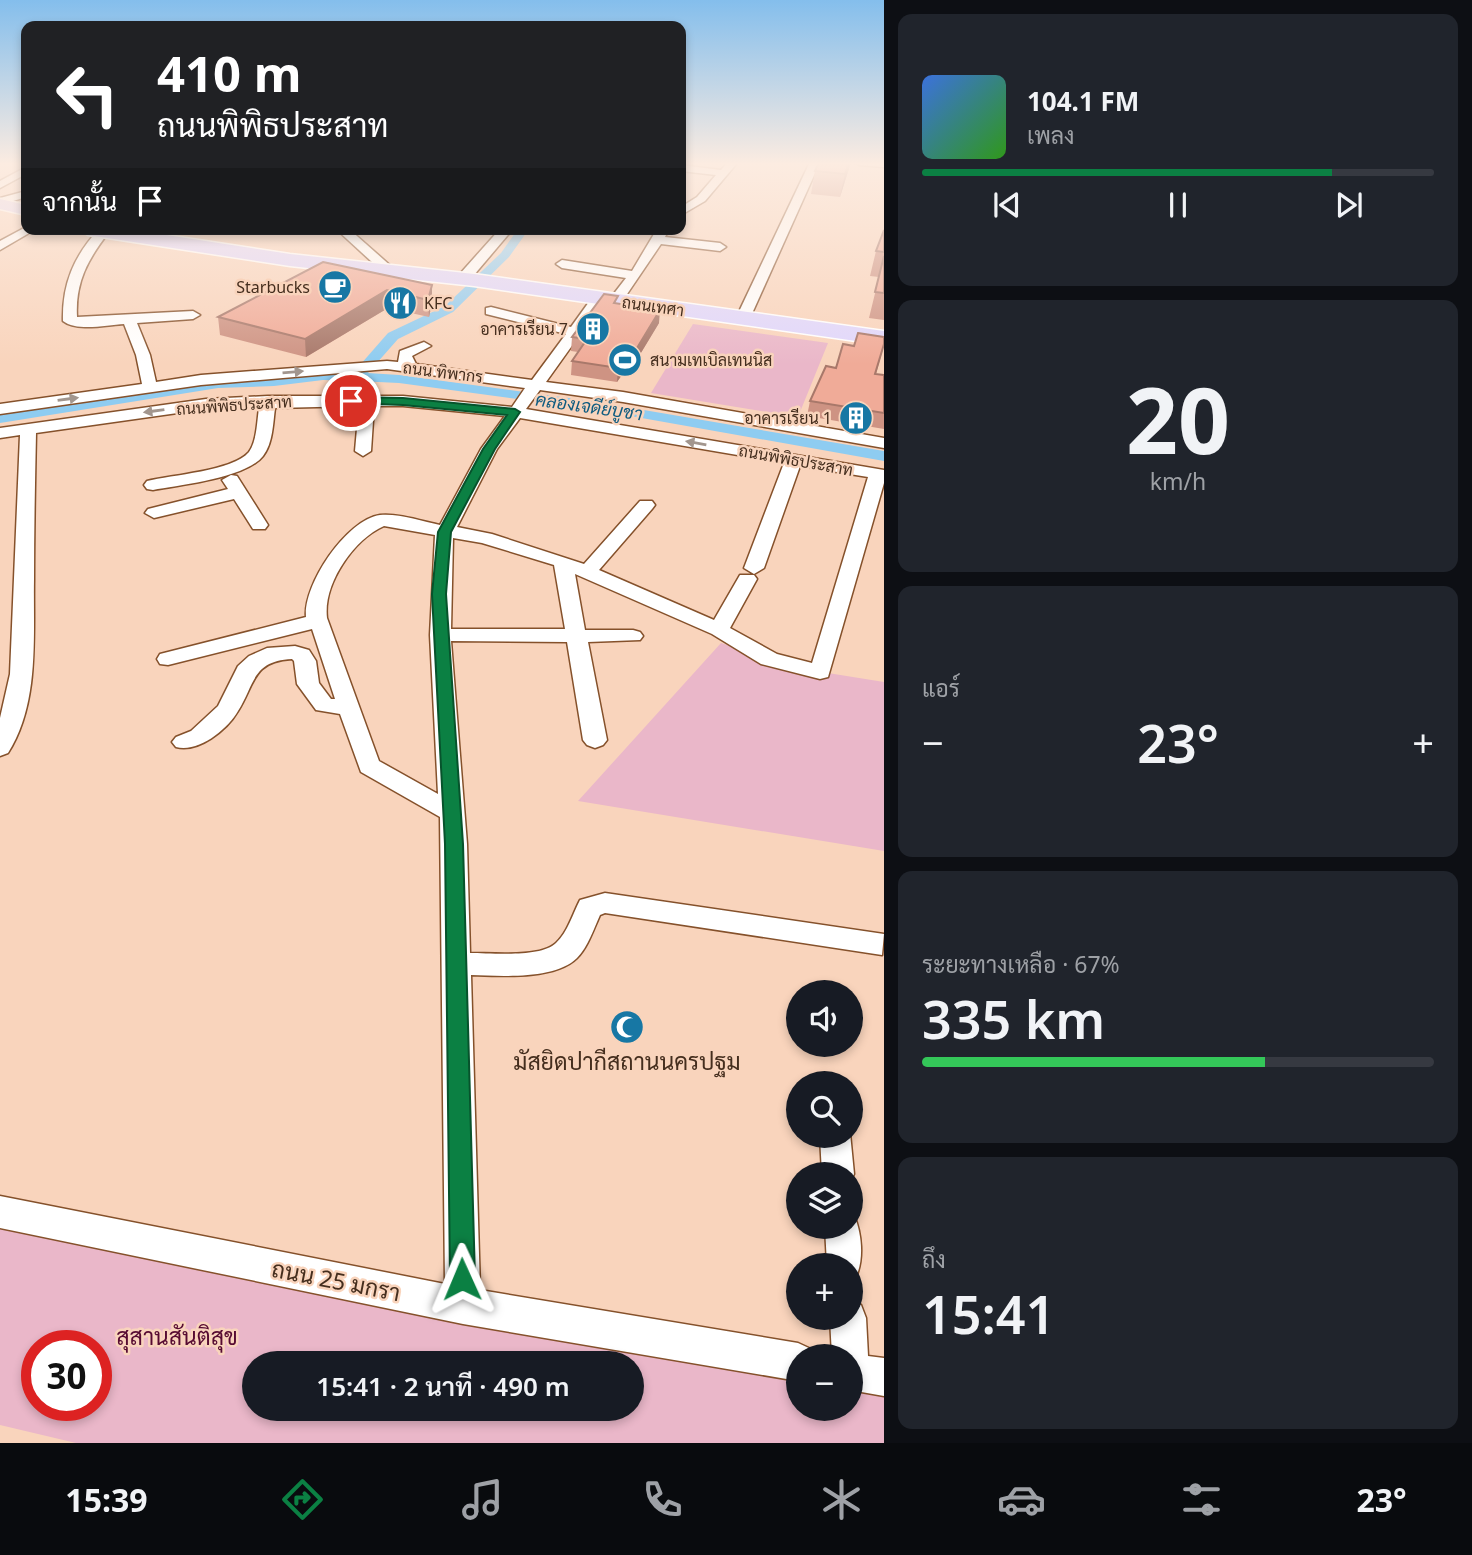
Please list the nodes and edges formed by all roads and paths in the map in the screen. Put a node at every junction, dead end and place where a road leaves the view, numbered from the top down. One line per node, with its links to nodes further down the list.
1 (17, 229): 4 (street)
2 (784, 229): 21 (street)
3 (21, 231): 12 (street)
4 (0, 234)
5 (94, 235): 22 (street)
6 (123, 235): 15 (main road, ถนนเทศา)
7 (175, 235): 15 (main road, ถนนเทศา)
8 (348, 235): 15 (street)
9 (502, 235): 17 (street)
10 (656, 235): 16 (street)
11 (666, 235): 13 (street)
12 (0, 246)
13 (720, 247)
14 (562, 264): 16 (street)
15 (384, 269): 17 (main road, ถนนเทศา)
16 (635, 275): 18 (street)
17 (468, 280): 18 (main road, ถนนเทศา)
18 (608, 299): 21 (main road, ถนนเทศา); 23 (street)
19 (491, 311): 23 (street)
20 (193, 315): 22 (street)
21 (743, 318): 24 (main road, ถนนเทศา)
22 (129, 319): 28 (street)
23 (574, 332): 27 (street)
24 (884, 338)
25 (425, 346): 26 (street)
26 (411, 368): 27 (street, ถนน ทิพากร); 28 (street, ถนน ทิพากร, one-way to 26)
27 (534, 386): 32 (street); 35 (street, ถนน ทิพากร)
28 (150, 387): 31 (street, ถนน ทิพากร, one-way to 28)
29 (268, 401): 30 (street, ถนนพิพิธประสาท); 33 (street, ถนนพิพิธประสาท, one-way to 33); 38 (street)
30 (368, 401): 32 (street, ถนนพิพิธประสาท); 36 (street)
31 (0, 409)
32 (517, 410): 37 (street, ถนนพิพิธประสาท, one-way to 32); 45 (street)
33 (28, 429): 34 (street, ถนนพิพิธประสาท); 57 (street)
34 (0, 433)
35 (884, 443)
36 (363, 451)
37 (794, 460): 39 (street, ถนนพิพิธประสาท); 49 (street)
38 (224, 468): 40 (street); 41 (street)
39 (881, 475): 49 (street)
40 (153, 485)
41 (239, 492): 43 (street); 44 (street)
42 (646, 505): 47 (street)
43 (154, 513)
44 (259, 525)
45 (445, 532): 46 (street); 48 (street); 50 (street)
46 (563, 562): 47 (street); 51 (street)
47 (587, 572): 49 (street)
48 (317, 621): 53 (street); 54 (street)
49 (719, 630)
50 (440, 635): 51 (street); 58 (street)
51 (576, 636): 52 (street); 55 (street)
52 (633, 636)
53 (168, 659)
54 (348, 708): 56 (street); 58 (street)
55 (595, 740)
56 (184, 742)
57 (0, 748)
58 (452, 812): 60 (street)
59 (882, 944): 60 (street)
60 (456, 964): 62 (street)
61 (0, 1212): 62 (street, ถนน 25 มกรา)
62 (463, 1306): 63 (street, ถนน 25 มกรา)
63 (786, 1360)
64 (863, 1373): 65 (street)
65 (884, 1377)

